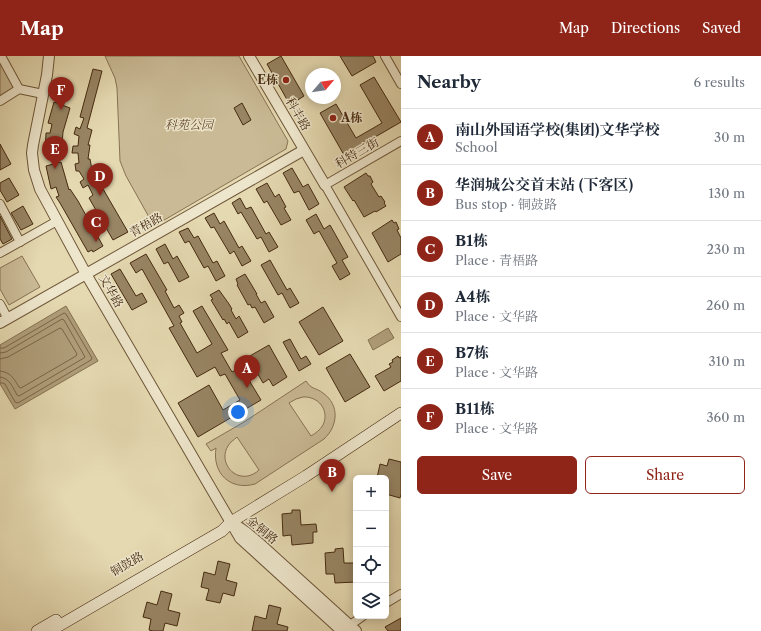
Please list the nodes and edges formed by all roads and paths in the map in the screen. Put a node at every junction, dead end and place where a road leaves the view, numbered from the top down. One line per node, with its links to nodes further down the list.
1 (1, 56): 6 (street)
2 (49, 56): 7 (street, 文华路)
3 (249, 56): 10 (street, 科丰路)
4 (385, 56): 5 (street)
5 (401, 84)
6 (20, 89): 7 (street); 8 (street)
7 (43, 94): 13 (street, 文华路)
8 (0, 101)
9 (401, 141): 11 (street, 科特三街)
10 (304, 150): 11 (street, 科丰路); 16 (street, 青梧路)
11 (325, 185): 18 (street)
12 (0, 204): 14 (street)
13 (57, 221): 14 (street); 16 (street, 文华路)
14 (20, 242): 15 (street)
15 (0, 253)
16 (86, 274): 19 (street, 青梧路); 21 (street, 文华路)
17 (0, 304): 19 (street)
18 (401, 317)
19 (4, 321)
20 (401, 413): 21 (main road, 铜鼓路)
21 (231, 522): 25 (street, 金铜路); 26 (main road, 铜鼓路); 27 (main road, 铜鼓路)
22 (401, 594): 23 (street)
23 (389, 601)
24 (359, 619): 25 (street)
25 (346, 630)
26 (37, 631)
27 (50, 631)

